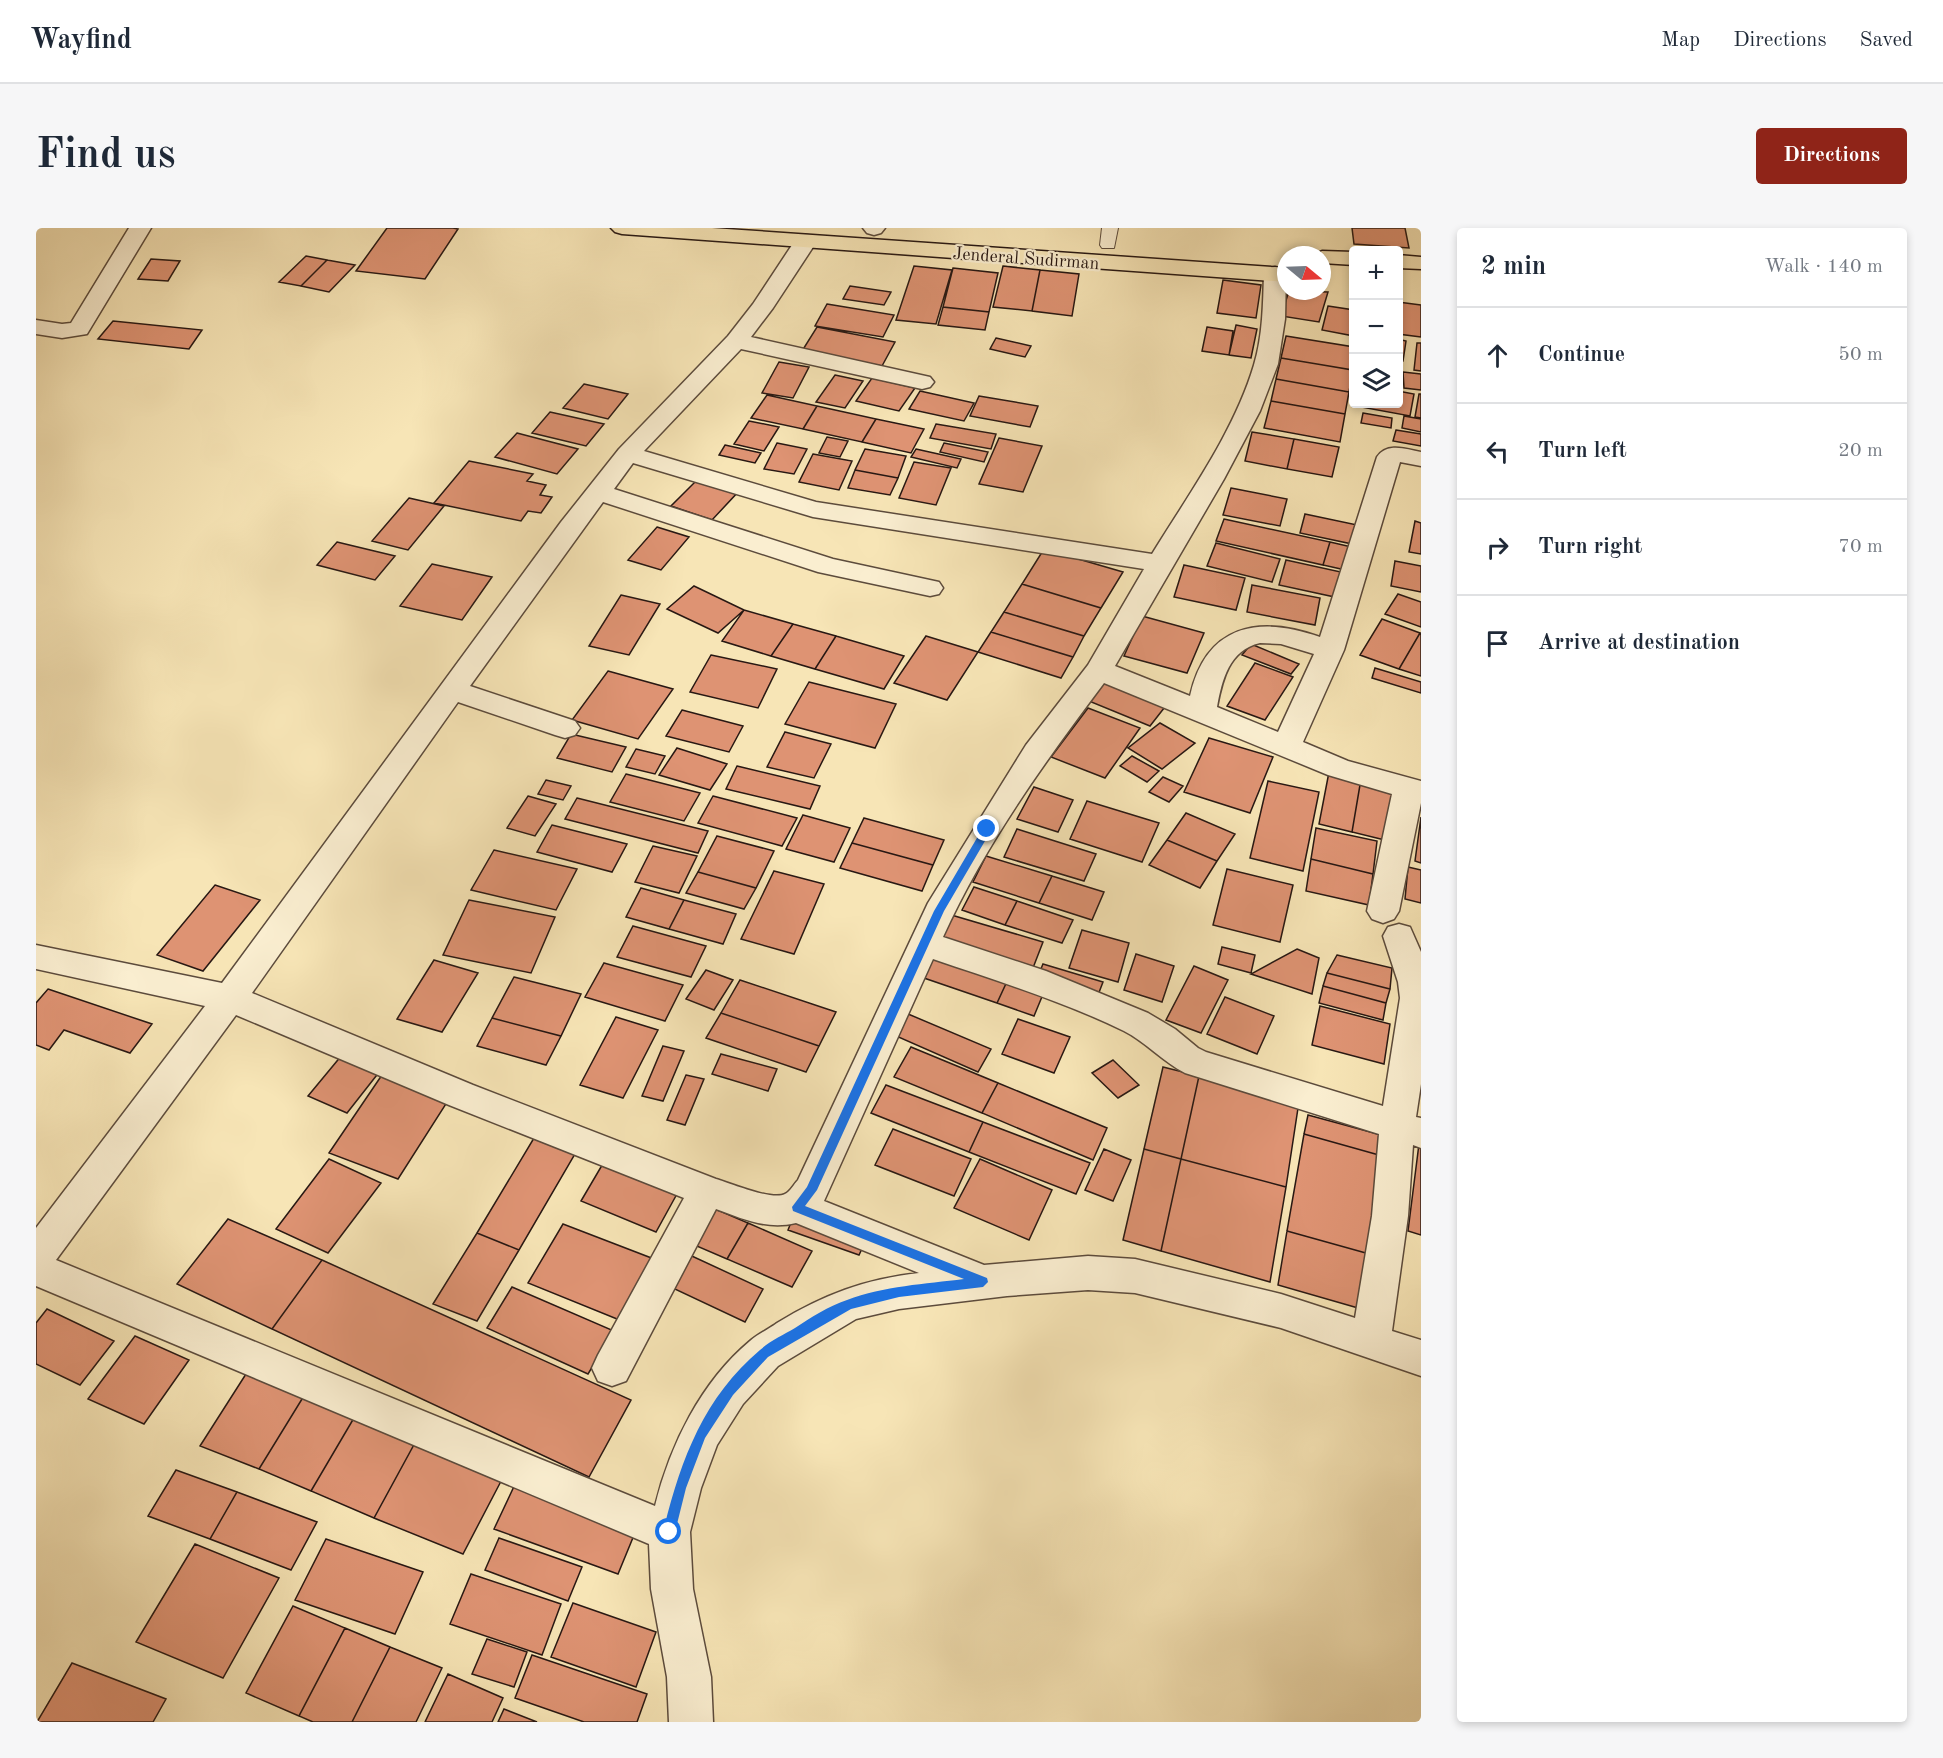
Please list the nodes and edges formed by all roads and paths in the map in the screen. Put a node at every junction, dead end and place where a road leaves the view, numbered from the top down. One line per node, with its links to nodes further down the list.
1 (140, 228): 17 (street)
2 (622, 228): 5 (highway, Jenderal Sudirman)
3 (869, 228): 4 (highway, Jenderal Sudirman)
4 (1109, 237): 10 (highway, Jenderal Sudirman)
5 (806, 241): 11 (highway, Jenderal Sudirman); 18 (street)
6 (1331, 258): 7 (highway)
7 (1349, 259)
8 (1403, 261): 9 (highway)
9 (1421, 263)
10 (1277, 267)
11 (1277, 268)
12 (1331, 277): 13 (highway)
13 (1349, 278)
14 (1403, 281): 15 (highway)
15 (1421, 282)
16 (1277, 300): 23 (street)
17 (36, 327)
18 (736, 341): 19 (street); 20 (street)
19 (922, 382)
20 (628, 454): 22 (street); 23 (street)
21 (1421, 459): 25 (street)
22 (598, 492): 24 (street); 27 (street)
23 (1160, 562): 26 (street)
24 (930, 588)
25 (1330, 650): 28 (street); 30 (street)
26 (1099, 670): 28 (street); 32 (street)
27 (452, 690): 29 (street); 34 (street)
28 (1201, 713): 30 (street)
29 (565, 728)
30 (1286, 747): 31 (street)
31 (1414, 790): 35 (street)
32 (925, 944): 35 (street); 37 (street)
33 (36, 957): 34 (street)
34 (230, 998): 36 (street); 38 (street)
35 (1409, 1130): 41 (street)
36 (707, 1191): 37 (street); 43 (street)
37 (797, 1207): 40 (street)
38 (36, 1257)
39 (36, 1269): 44 (street)
40 (983, 1282): 41 (street); 44 (street)
41 (1371, 1340): 42 (street)
42 (1421, 1358)
43 (612, 1368)
44 (669, 1532): 45 (street)
45 (691, 1722)

